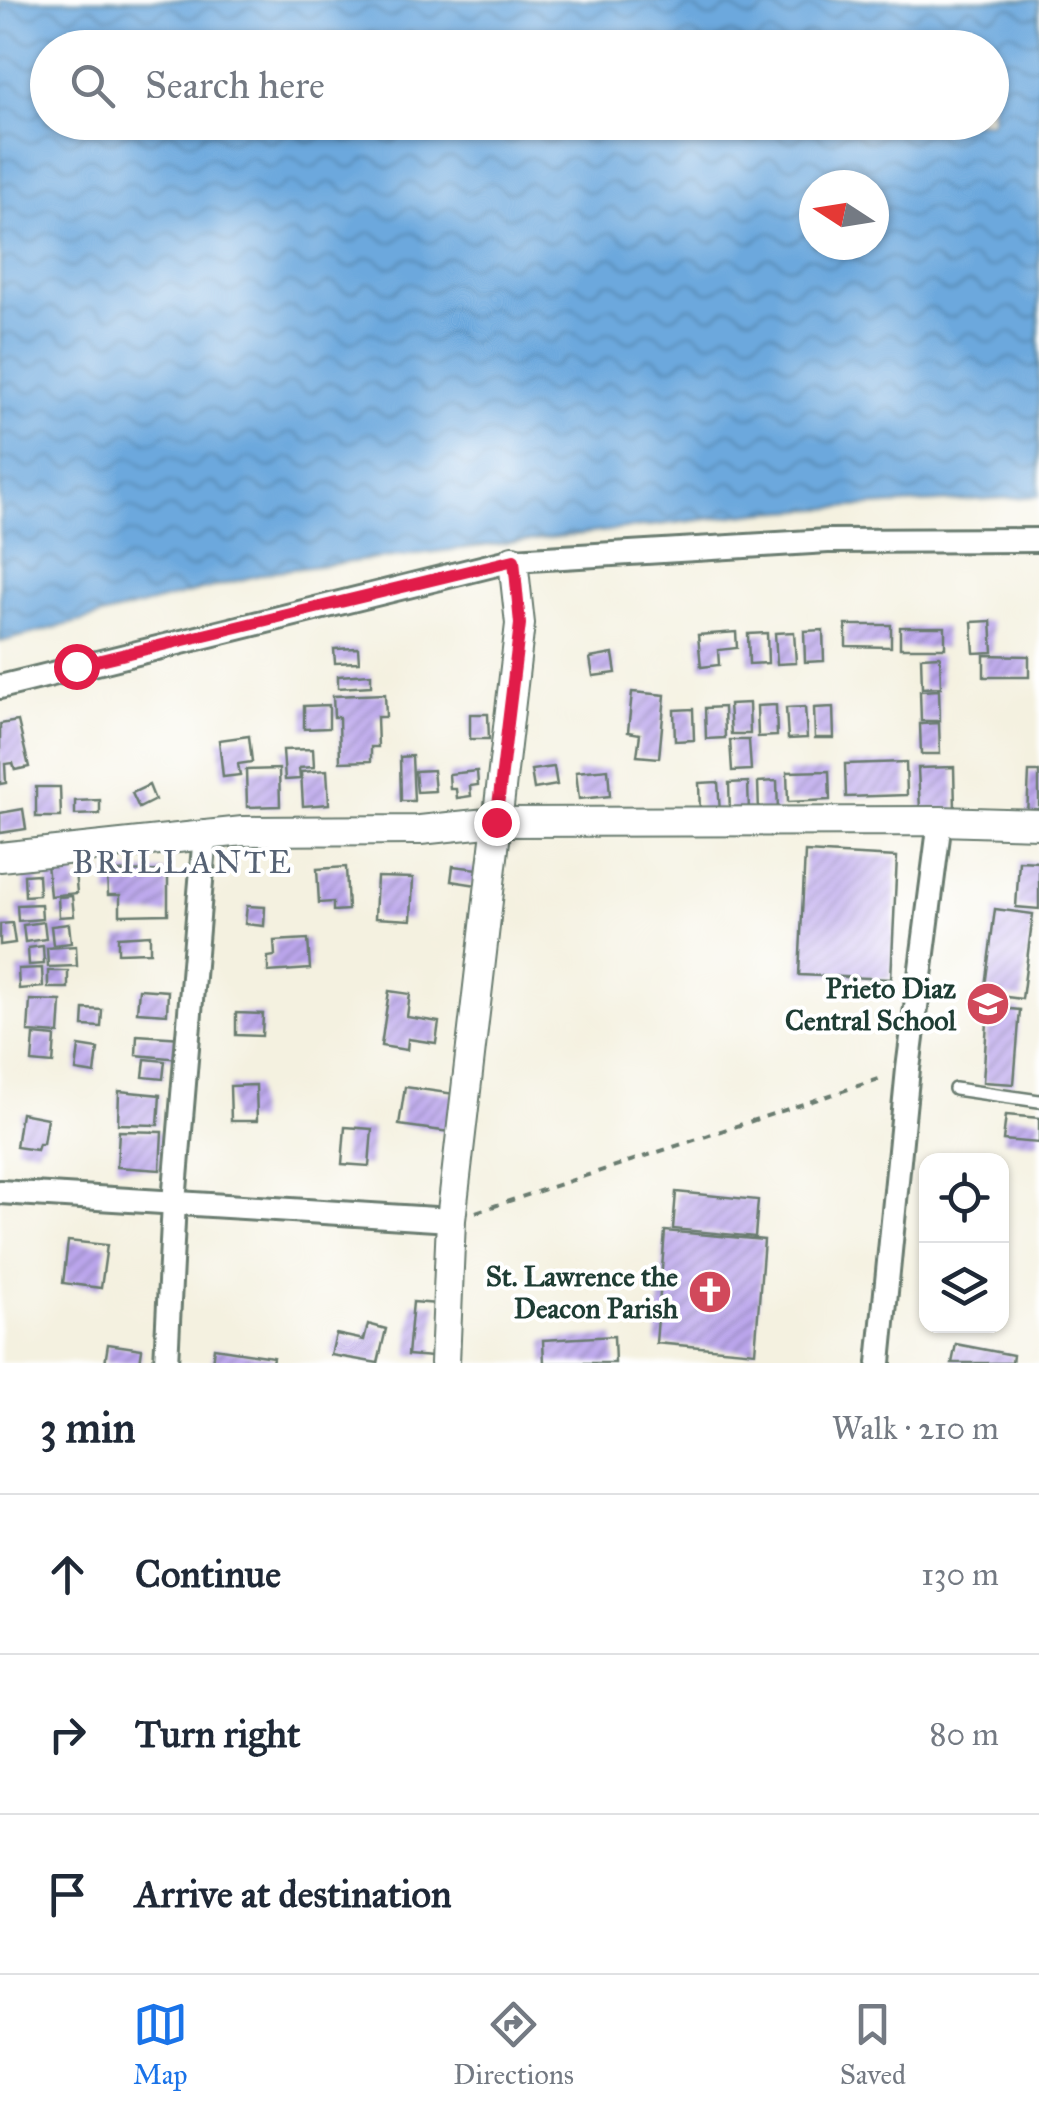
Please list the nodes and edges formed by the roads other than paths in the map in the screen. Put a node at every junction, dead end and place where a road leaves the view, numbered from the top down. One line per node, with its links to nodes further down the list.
1 (1039, 540): 2 (street)
2 (514, 560): 3 (street); 5 (street)
3 (0, 686)
4 (940, 820): 5 (street); 6 (street); 16 (street)
5 (496, 822): 7 (street); 13 (street)
6 (1039, 824)
7 (205, 834): 8 (street); 12 (street)
8 (0, 857)
9 (954, 1088): 10 (lane)
10 (1039, 1101)
11 (0, 1192): 12 (street)
12 (174, 1202): 13 (street); 14 (street)
13 (451, 1220): 15 (street)
14 (166, 1363)
15 (445, 1363)
16 (879, 1363)

